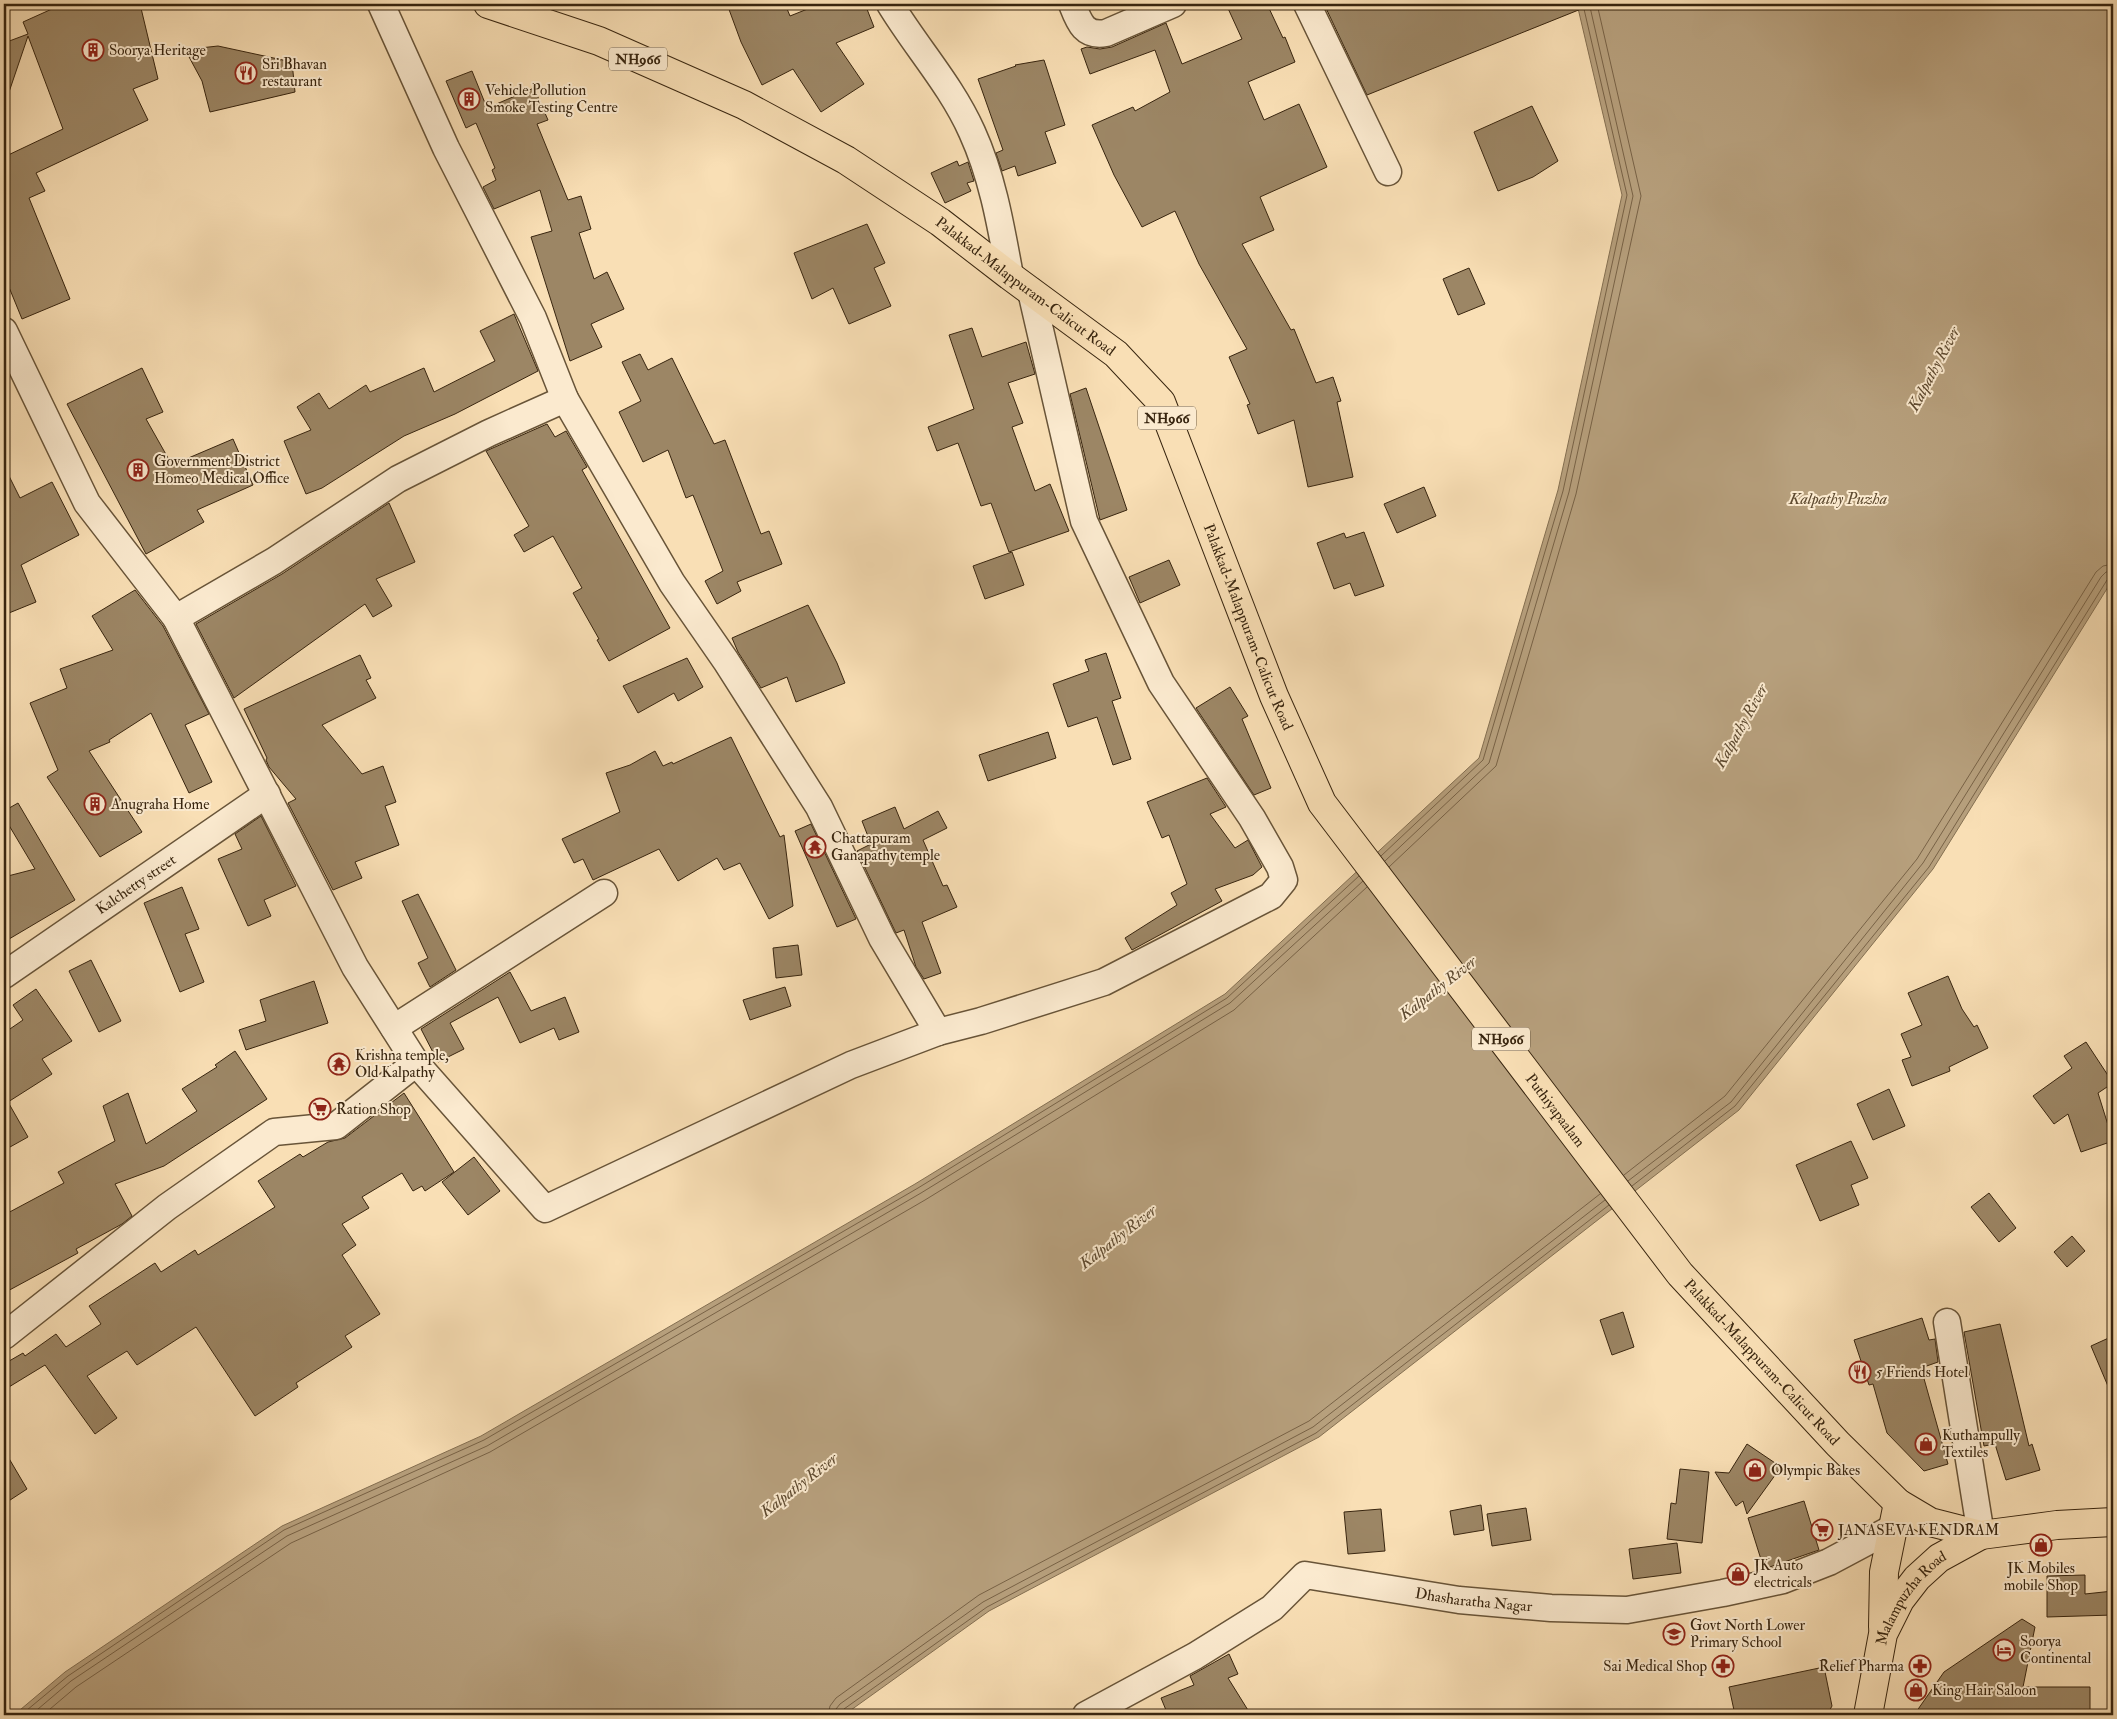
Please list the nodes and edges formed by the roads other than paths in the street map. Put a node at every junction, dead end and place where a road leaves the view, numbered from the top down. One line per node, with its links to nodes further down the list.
1 (381, 4): 10 (street)
2 (488, 4): 8 (main road, Palakkad-Malappuram-Calicut Road / NH966)
3 (1072, 4): 4 (street)
4 (1173, 4)
5 (1307, 4): 7 (street)
6 (900, 8): 8 (street)
7 (1388, 172)
8 (1020, 283): 13 (main road, Palakkad-Malappuram-Calicut Road / NH966); 17 (street)
9 (4, 332): 11 (street)
10 (565, 399): 11 (street); 17 (street)
11 (176, 618): 12 (street)
12 (267, 794): 15 (street, Kalchetty street); 16 (street)
13 (1322, 803): 19 (main road, Puthiyapaalam / NH966)
14 (604, 893): 16 (street)
15 (4, 975)
16 (394, 1028): 18 (street)
17 (938, 1032): 18 (street)
18 (416, 1063): 21 (street)
19 (1680, 1274): 22 (main road, Palakkad-Malappuram-Calicut Road / NH966)
20 (1947, 1322): 24 (street)
21 (4, 1336)
22 (1894, 1516): 24 (main road, Palakkad-Malappuram-Calicut Road / NH966); 25 (main road); 26 (street, Dhasharatha Nagar)
23 (2113, 1522): 24 (main road, Palakkad-Malappuram-Calicut Road / NH966)
24 (1981, 1535): 25 (main road, Malampuzha Road)
25 (1883, 1634): 27 (main road, Malampuzha Road)
26 (1095, 1713)
27 (1868, 1715)

